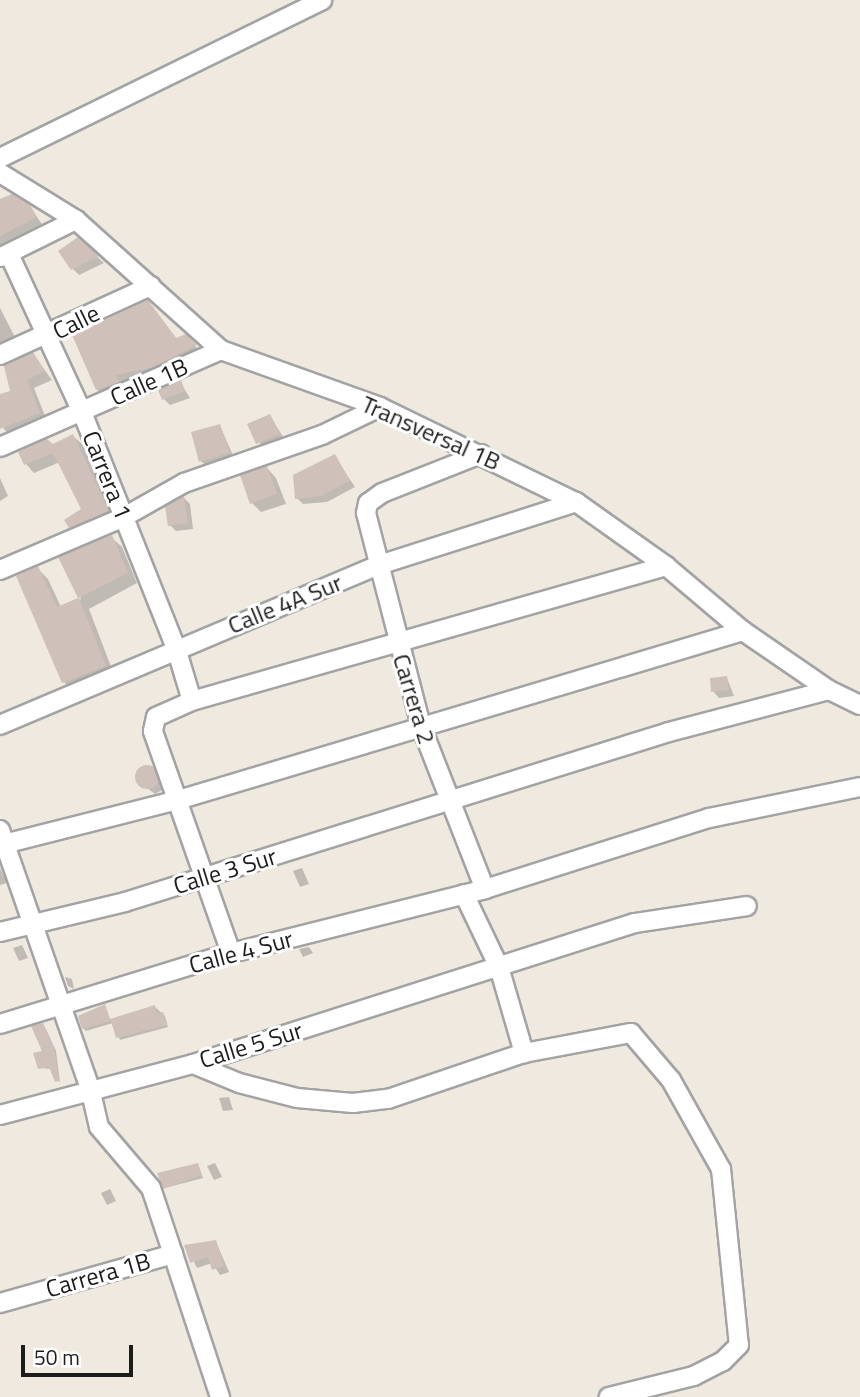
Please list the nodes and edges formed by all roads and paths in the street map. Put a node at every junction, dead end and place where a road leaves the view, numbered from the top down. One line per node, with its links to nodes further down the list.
1 (322, 0): 2 (street)
2 (0, 158)
3 (0, 173): 4 (street, Transversal 1B)
4 (76, 220): 5 (street); 6 (street, Transversal 1B)
5 (4, 256): 7 (street, Carrera 1)
6 (151, 286): 7 (street, Calle); 8 (street, Transversal 1B)
7 (47, 337): 9 (street, Calle); 11 (street, Carrera 1)
8 (220, 350): 10 (street, Transversal 1B); 11 (street, Calle 1B)
9 (0, 355)
10 (380, 407): 13 (street, Transversal 1B); 15 (street)
11 (82, 412): 12 (street, Calle 1B); 15 (street, Carrera 1)
12 (0, 447)
13 (481, 454): 14 (street, Transversal 1B); 16 (street, Carrera 2)
14 (576, 502): 16 (street, Calle 4A Sur); 17 (street, Transversal 1B)
15 (124, 517): 18 (street); 21 (street, Carrera 1)
16 (379, 565): 20 (street, Carrera 2); 21 (street, Calle 4A Sur)
17 (666, 566): 19 (street, Transversal 1B); 20 (street)
18 (0, 570)
19 (743, 631): 22 (street, Transversal 1B); 26 (street)
20 (397, 643): 23 (street); 26 (street, Carrera 2)
21 (176, 648): 23 (street, Carrera 1); 25 (street, Calle 4A Sur)
22 (829, 690): 24 (street, Transversal 1B); 29 (street, Calle 3 Sur)
23 (192, 701): 28 (street)
24 (860, 705)
25 (0, 725)
26 (421, 726): 28 (street); 29 (street, Carrera 2)
27 (860, 787): 32 (street, Calle 4 Sur)
28 (178, 800): 30 (street); 31 (street)
29 (448, 800): 31 (street, Calle 3 Sur); 32 (street, Carrera 2)
30 (2, 839): 35 (street)
31 (207, 877): 35 (street, Calle 3 Sur); 37 (street)
32 (485, 889): 33 (street, Calle 4 Sur)
33 (464, 894): 37 (street, Calle 4 Sur); 38 (street)
34 (747, 906): 38 (street, Calle 5 Sur)
35 (29, 923): 36 (street, Calle 3 Sur); 39 (street)
36 (0, 932)
37 (231, 953): 39 (street, Calle 4 Sur)
38 (499, 967): 41 (street); 42 (street, Calle 5 Sur)
39 (62, 1006): 40 (street, Calle 4 Sur); 43 (street)
40 (0, 1024)
41 (524, 1053): 42 (street); 48 (street)
42 (193, 1064): 43 (street, Calle 5 Sur)
43 (90, 1088): 44 (street, Calle 5 Sur); 45 (street)
44 (0, 1115)
45 (173, 1254): 46 (street, Carrera 1B); 47 (street, Carrera 1B)
46 (0, 1303)
47 (220, 1397)
48 (609, 1397)

